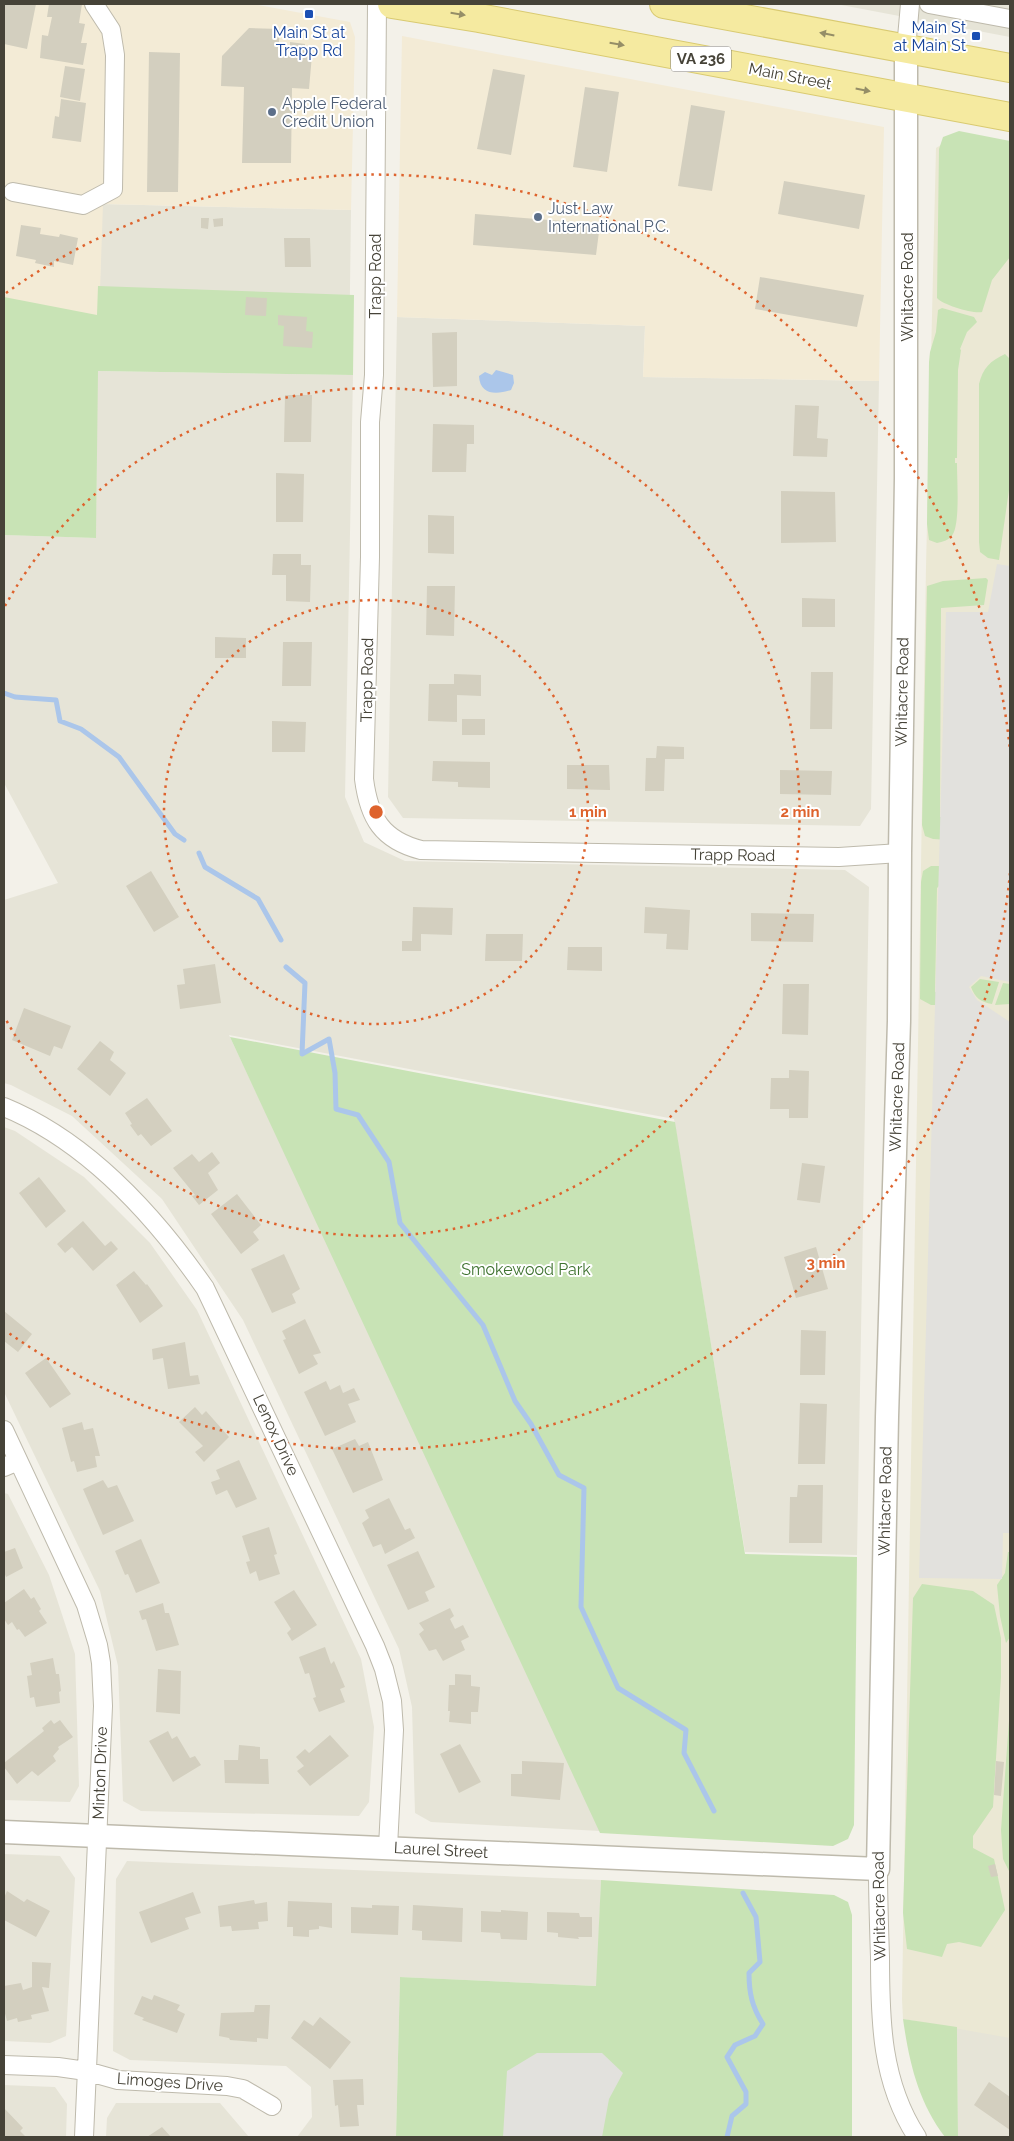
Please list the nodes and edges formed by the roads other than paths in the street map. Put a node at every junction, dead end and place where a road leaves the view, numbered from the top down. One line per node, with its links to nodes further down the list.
1 (94, 4): 12 (street)
2 (376, 4): 13 (street, Trapp Road)
3 (392, 4): 10 (main road, Main Street / VA 236, one-way to 10)
4 (664, 4): 8 (main road, one-way to 4)
5 (910, 4): 8 (street)
6 (930, 4): 7 (street)
7 (1010, 19)
8 (906, 49): 9 (main road); 10 (street, Whitacre Road)
9 (1010, 68)
10 (907, 98): 11 (main road, Main Street / VA 236); 13 (street, Whitacre Road)
11 (1010, 117)
12 (13, 192)
13 (900, 853): 20 (street, Whitacre Road)
14 (4, 1107): 19 (street, Lenox Drive)
15 (4, 1430): 16 (street, Minton Drive)
16 (11, 1464): 18 (street, Minton Drive)
17 (4, 1832): 18 (street, Laurel Street)
18 (98, 1836): 19 (street, Laurel Street); 22 (street, Minton Drive)
19 (388, 1847): 20 (street, Laurel Street)
20 (878, 1869): 25 (street, Whitacre Road)
21 (4, 2065): 22 (street, Limoges Drive)
22 (86, 2071): 23 (street, Limoges Drive); 24 (street, Minton Drive)
23 (272, 2106)
24 (84, 2137)
25 (917, 2137)

